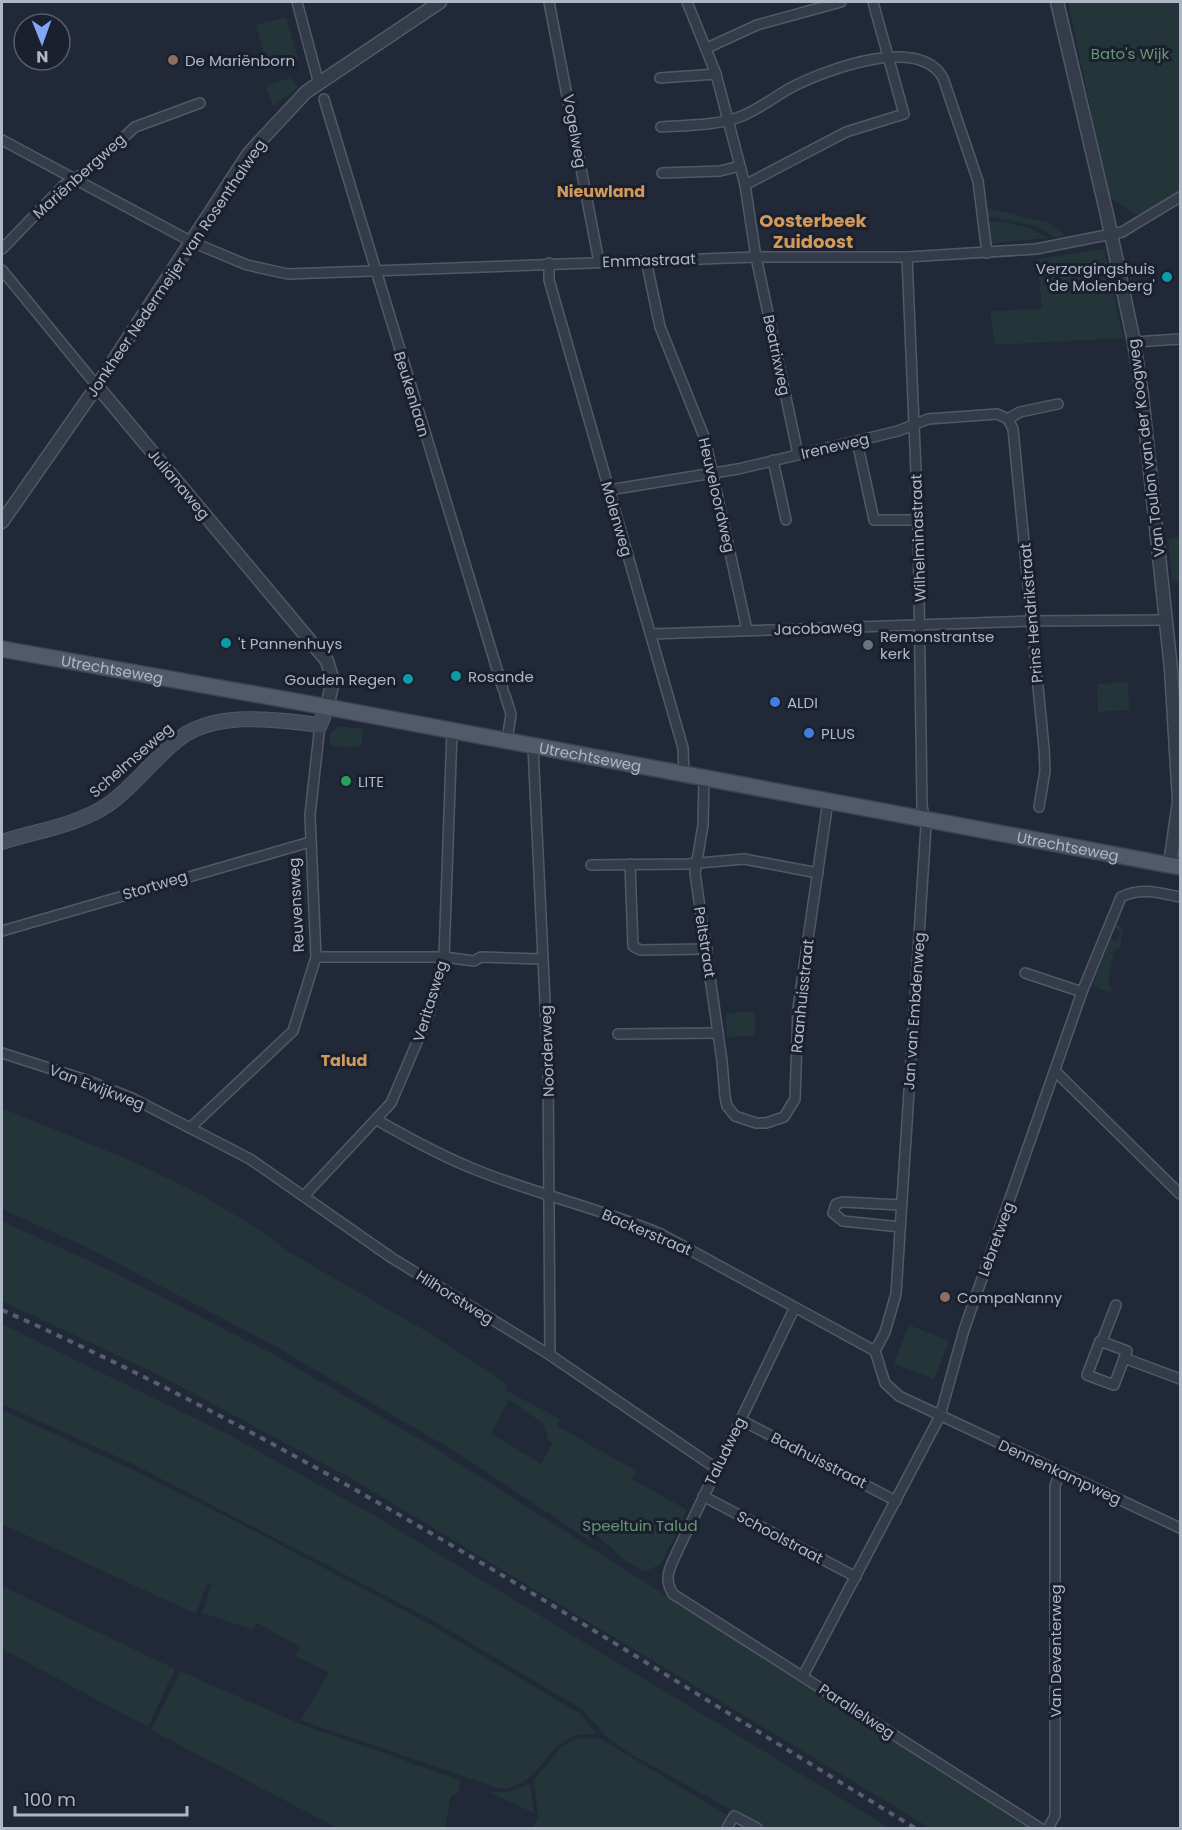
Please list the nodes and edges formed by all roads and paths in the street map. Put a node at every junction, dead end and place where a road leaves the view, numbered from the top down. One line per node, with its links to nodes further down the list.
1 (297, 2): 12 (street)
2 (440, 2): 12 (street, Jonkheer Nedermeijer van Rosenthalweg)
3 (549, 2): 30 (street, Vogelweg)
4 (687, 2): 8 (street, Beatrixweg)
5 (841, 2): 8 (street)
6 (873, 2): 9 (street)
7 (1057, 2): 23 (street, Van Toulon van der Koogweg)
8 (707, 48): 10 (street, Beatrixweg)
9 (888, 56): 15 (street); 21 (street); 26 (street)
10 (716, 74): 11 (street); 15 (street, Beatrixweg)
11 (660, 78)
12 (319, 84): 24 (street, Jonkheer Nedermeijer van Rosenthalweg)
13 (324, 99): 33 (street, Beukenlaan)
14 (200, 104): 20 (street, Mariënbergweg)
15 (728, 120): 16 (street); 18 (street, Beatrixweg)
16 (660, 127)
17 (2, 140): 20 (street, Emmastraat)
18 (740, 166): 19 (street); 21 (street, Beatrixweg)
19 (662, 173)
20 (75, 178): 24 (street, Emmastraat); 25 (street, Mariënbergweg)
21 (745, 185): 27 (street, Beatrixweg)
22 (1180, 197): 23 (street, Emmastraat)
23 (1111, 234): 26 (street, Emmastraat); 35 (street, Van Toulon van der Koogweg)
24 (192, 242): 33 (street, Emmastraat); 36 (street, Jonkheer Nedermeijer van Rosenthalweg)
25 (2, 249)
26 (987, 253): 28 (street, Emmastraat)
27 (756, 257): 28 (street, Emmastraat); 29 (street, Emmastraat); 41 (street, Beatrixweg)
28 (907, 257): 39 (street, Wilhelminastraat)
29 (646, 260): 30 (street, Emmastraat); 43 (street, Heuveloordweg)
30 (599, 262): 31 (street, Emmastraat)
31 (549, 264): 33 (street, Emmastraat); 44 (street, Molenweg)
32 (2, 270): 36 (street, Julianaweg)
33 (375, 271): 58 (street, Beukenlaan)
34 (1180, 339): 35 (street)
35 (1134, 342): 48 (street, Van Toulon van der Koogweg)
36 (97, 386): 47 (street, Jonkheer Nedermeijer van Rosenthalweg); 55 (street, Julianaweg)
37 (1058, 404): 38 (street)
38 (1008, 420): 39 (street, Ireneweg); 49 (street, Prins Hendrikstraat)
39 (912, 425): 40 (street, Ireneweg); 46 (street, Wilhelminastraat)
40 (857, 441): 41 (street, Ireneweg); 46 (street)
41 (798, 454): 42 (street, Ireneweg)
42 (773, 460): 43 (street, Ireneweg); 45 (street)
43 (714, 474): 44 (street, Ireneweg); 51 (street, Heuveloordweg)
44 (609, 490): 52 (street, Molenweg)
45 (786, 520)
46 (918, 520): 50 (street, Wilhelminastraat)
47 (2, 522)
48 (1166, 620): 49 (street, Jacobaweg); 54 (street, Van Toulon van der Koogweg)
49 (1032, 621): 50 (street, Jacobaweg); 63 (street, Prins Hendrikstraat)
50 (921, 625): 51 (street, Jacobaweg); 65 (street, Wilhelminastraat)
51 (747, 630): 52 (street, Jacobaweg)
52 (651, 634): 60 (street, Molenweg)
53 (2, 649): 55 (main road, Utrechtseweg)
54 (1176, 670): 64 (street, Van Toulon van der Koogweg)
55 (327, 707): 56 (main road, Reuvensweg); 57 (main road, Utrechtseweg)
56 (320, 725): 66 (main road, Schelmseweg); 67 (street, Reuvensweg)
57 (452, 731): 58 (main road, Utrechtseweg); 77 (street, Veritasweg)
58 (507, 741): 59 (main road, Utrechtseweg)
59 (533, 746): 60 (main road, Utrechtseweg); 78 (street, Noorderweg)
60 (684, 774): 61 (main road, Utrechtseweg)
61 (704, 778): 62 (main road, Utrechtseweg); 68 (street, Peltstraat)
62 (828, 801): 65 (main road, Utrechtseweg); 72 (street, Raanhuisstraat)
63 (1039, 807)
64 (1180, 811): 71 (street, Van Toulon van der Koogweg)
65 (924, 818): 71 (main road, Utrechtseweg); 91 (street, Jan van Embdenweg)
66 (2, 842)
67 (310, 842): 74 (street, Stortweg); 76 (street, Reuvensweg)
68 (696, 863): 69 (street); 72 (street); 75 (street, Peltstraat)
69 (630, 864): 70 (street); 75 (street)
70 (591, 865)
71 (1175, 866)
72 (818, 873): 85 (street, Raanhuisstraat)
73 (1180, 897): 80 (street, Lebretweg)
74 (2, 931)
75 (707, 949): 81 (street, Peltstraat)
76 (316, 957): 77 (street); 87 (street, Reuvensweg)
77 (444, 957): 78 (street); 86 (street, Veritasweg)
78 (541, 959): 88 (street, Noorderweg)
79 (1025, 973): 80 (street)
80 (1082, 992): 84 (street, Lebretweg)
81 (718, 1033): 82 (street); 85 (street, Peltstraat)
82 (618, 1034)
83 (2, 1053): 87 (street, Van Ewijkweg)
84 (1056, 1072): 89 (street); 100 (street, Lebretweg)
85 (727, 1106)
86 (377, 1120): 88 (street, Backerstraat); 90 (street, Veritasweg)
87 (190, 1128): 90 (street, Hilhorstweg)
88 (549, 1194): 94 (street, Backerstraat); 97 (street, Noorderweg)
89 (1180, 1194)
90 (304, 1196): 97 (street, Hilhorstweg)
91 (901, 1205): 92 (street, Jan van Embdenweg); 92 (street)
92 (900, 1227): 96 (street, Jan van Embdenweg)
93 (1116, 1305): 95 (street)
94 (794, 1309): 96 (street, Backerstraat); 101 (street, Taludweg)
95 (1102, 1341): 98 (street); 98 (street)
96 (875, 1351): 100 (street, Dennenkampweg)
97 (550, 1355): 102 (street, Hilhorstweg)
98 (1124, 1358): 99 (street)
99 (1180, 1379)
100 (940, 1416): 103 (street, Dennenkampweg); 105 (street, Lebretweg)
101 (741, 1420): 102 (street, Taludweg); 105 (street, Badhuisstraat)
102 (717, 1469): 104 (street, Taludweg)
103 (1060, 1472): 106 (street, Dennenkampweg); 113 (street, Van Deventerweg)
104 (704, 1496): 107 (street, Schoolstraat); 108 (street, Taludweg)
105 (896, 1500): 107 (street, Lebretweg)
106 (1180, 1528)
107 (856, 1577): 109 (street, Lebretweg)
108 (673, 1594): 109 (street, Parallelweg)
109 (803, 1676): 112 (street, Parallelweg)
110 (727, 1828): 111 (street)
111 (757, 1828)
112 (1040, 1828)
113 (1048, 1828)

